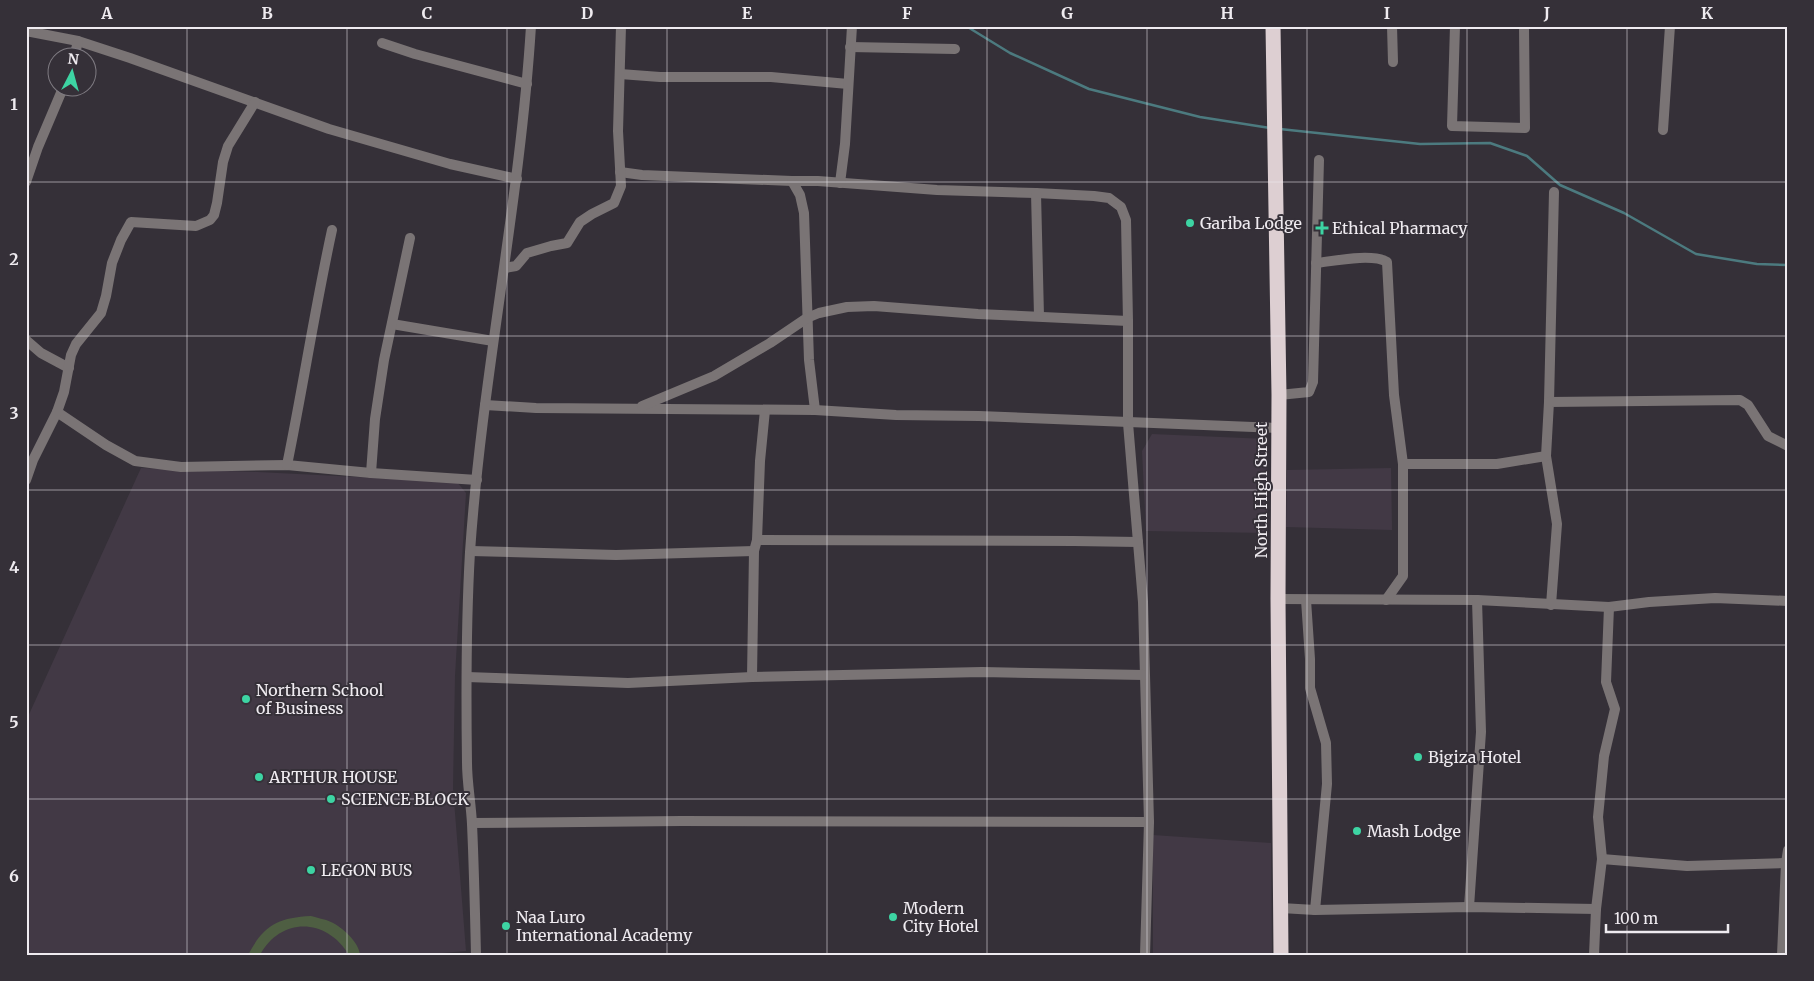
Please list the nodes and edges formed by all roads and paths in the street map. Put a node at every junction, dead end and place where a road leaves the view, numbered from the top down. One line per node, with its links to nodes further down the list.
1 (531, 26): 18 (street)
2 (621, 26): 17 (street)
3 (852, 26): 13 (street)
4 (1273, 26): 42 (highway, North High Street)
5 (1392, 26): 16 (street)
6 (1455, 26): 7 (street)
7 (1524, 26)
8 (1670, 26): 22 (street)
9 (40, 30): 10 (street); 11 (street)
10 (26, 31)
11 (78, 41): 14 (street); 21 (street)
12 (382, 43): 18 (street)
13 (850, 47): 15 (street); 19 (street)
14 (76, 48)
15 (955, 49)
16 (1393, 62)
17 (620, 74): 19 (street); 24 (street)
18 (527, 84): 25 (street)
19 (848, 84): 28 (street)
20 (59, 98): 27 (street)
21 (255, 102): 25 (street); 41 (street)
22 (1663, 130)
23 (1319, 160): 33 (street)
24 (620, 172): 26 (street); 34 (street)
25 (517, 179): 34 (street)
26 (792, 181): 28 (street); 36 (street)
27 (26, 182)
28 (840, 182): 29 (street)
29 (1036, 192): 35 (street); 37 (street)
30 (1554, 192): 43 (street)
31 (332, 230): 54 (street)
32 (410, 238): 38 (street)
33 (1316, 263): 42 (street); 53 (street)
34 (504, 268): 40 (street)
35 (1039, 316): 36 (street); 37 (street)
36 (807, 318): 45 (street); 47 (street)
37 (1128, 321): 49 (street)
38 (392, 324): 40 (street); 55 (street)
39 (26, 340): 41 (street)
40 (493, 341): 44 (street)
41 (69, 368): 48 (street)
42 (1279, 395): 50 (highway, North High Street)
43 (1549, 402): 51 (street); 52 (street)
44 (485, 405): 45 (street); 57 (street)
45 (637, 408): 46 (street)
46 (765, 410): 47 (street); 58 (street)
47 (815, 410): 49 (street)
48 (58, 412): 54 (street); 56 (street)
49 (1128, 423): 50 (street); 59 (street)
50 (1278, 428): 62 (highway, North High Street)
51 (1788, 446)
52 (1546, 456): 53 (street); 67 (street)
53 (1403, 464): 64 (street)
54 (287, 465): 55 (street)
55 (371, 473): 57 (street)
56 (26, 480)
57 (478, 480): 60 (street)
58 (757, 540): 59 (street); 61 (street)
59 (1138, 542): 69 (street)
60 (470, 551): 61 (street); 70 (street)
61 (754, 551): 71 (street)
62 (1278, 599): 63 (street); 78 (highway, North High Street)
63 (1306, 600): 64 (street); 80 (street)
64 (1386, 600): 65 (street)
65 (1477, 600): 67 (street); 77 (street)
66 (1788, 601): 68 (street)
67 (1551, 605): 68 (street)
68 (1609, 607): 75 (street)
69 (1144, 674): 71 (street); 72 (street)
70 (467, 677): 71 (street); 73 (street)
71 (752, 678)
72 (1149, 822): 73 (street); 82 (street)
73 (472, 823): 81 (street)
74 (1788, 850): 76 (street)
75 (1602, 859): 76 (street); 79 (street)
76 (1786, 863): 85 (street)
77 (1469, 907): 79 (street); 80 (street)
78 (1281, 908): 80 (street); 83 (highway, North High Street)
79 (1596, 909): 84 (street)
80 (1315, 910)
81 (476, 955)
82 (1145, 955)
83 (1281, 955)
84 (1594, 955)
85 (1782, 955)

